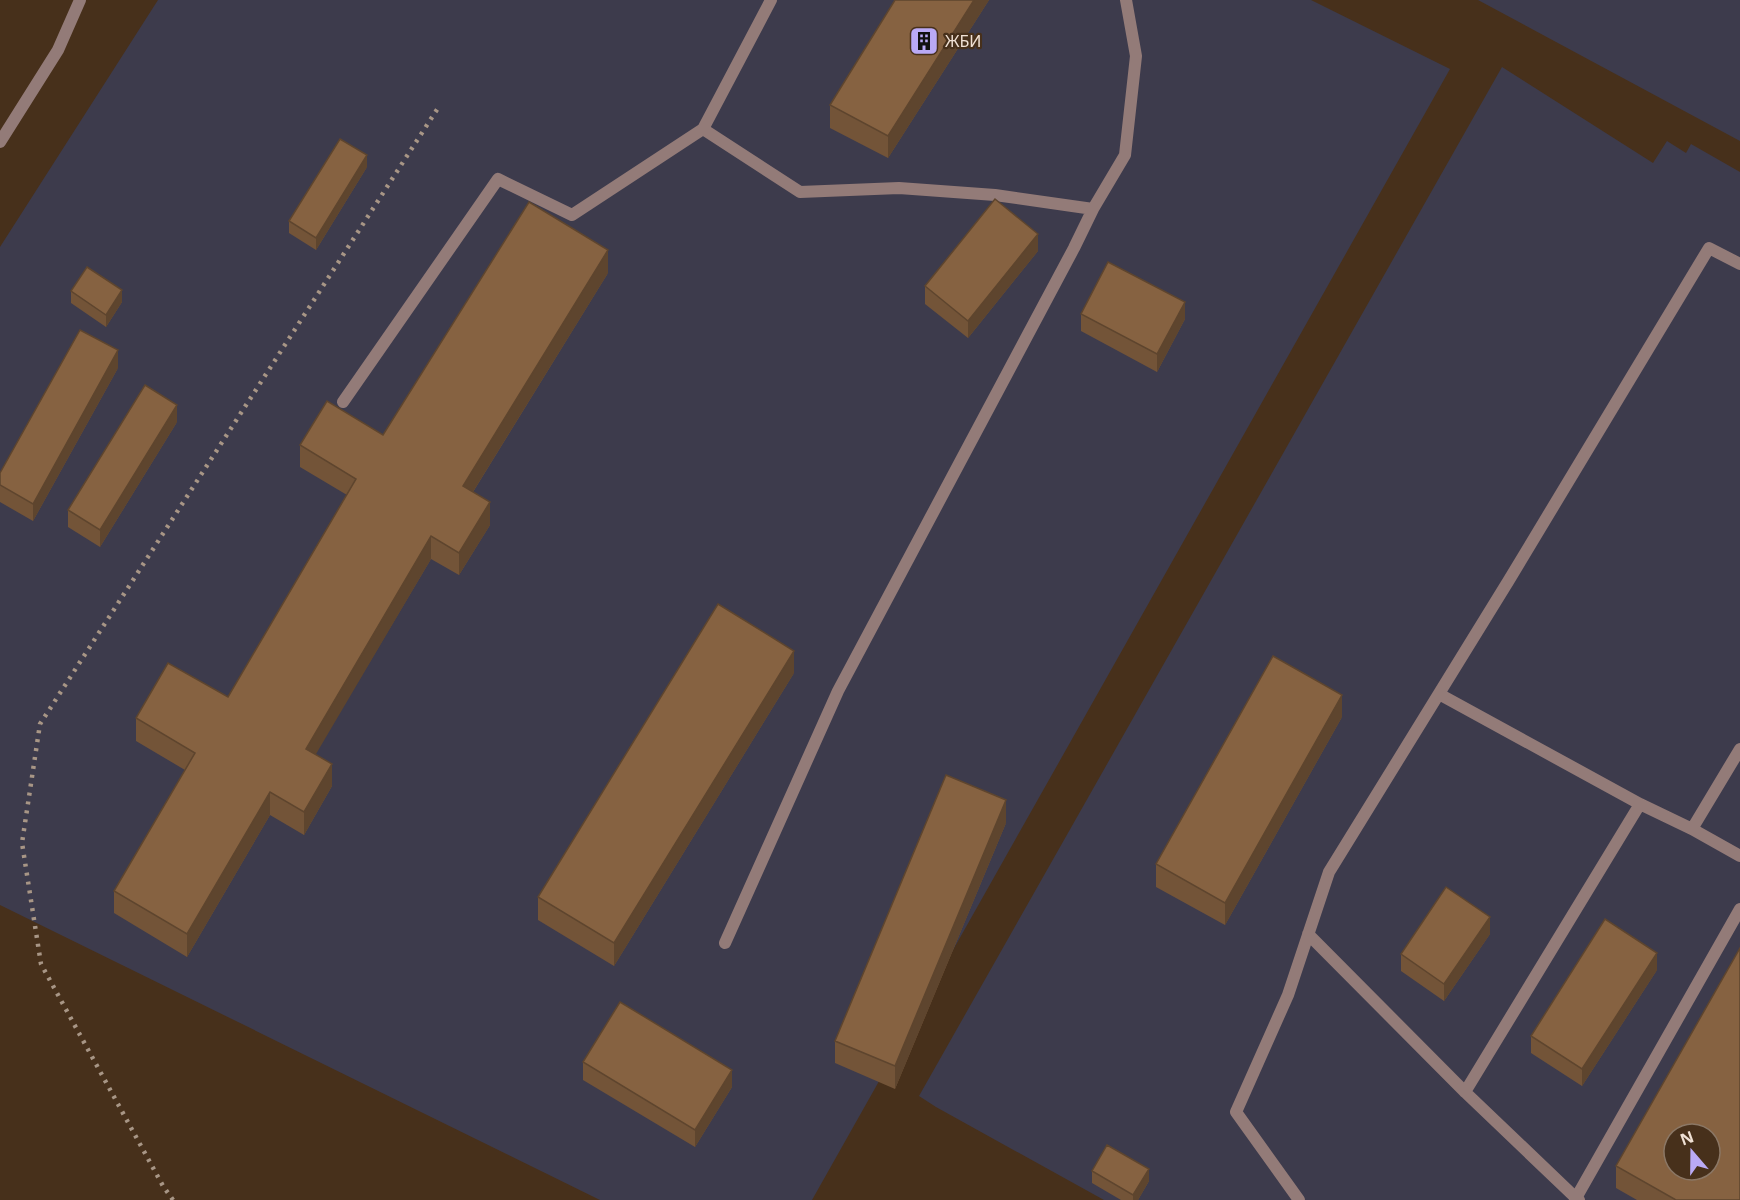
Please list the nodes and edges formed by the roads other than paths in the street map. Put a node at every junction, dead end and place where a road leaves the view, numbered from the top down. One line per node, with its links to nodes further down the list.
1 (80, 0): 5 (street)
2 (771, 0): 4 (street)
3 (1126, 0): 6 (street)
4 (703, 129): 6 (street); 8 (street)
5 (0, 142)
6 (1093, 209): 16 (street)
7 (1740, 264): 9 (street)
8 (343, 402)
9 (1439, 694): 11 (street); 15 (street)
10 (1740, 749): 12 (street)
11 (1640, 804): 12 (street); 17 (street)
12 (1692, 828): 13 (street)
13 (1740, 856)
14 (1740, 909): 18 (street)
15 (1308, 934): 17 (street); 19 (street)
16 (725, 943)
17 (1465, 1092): 18 (street)
18 (1577, 1199)
19 (1299, 1200)

